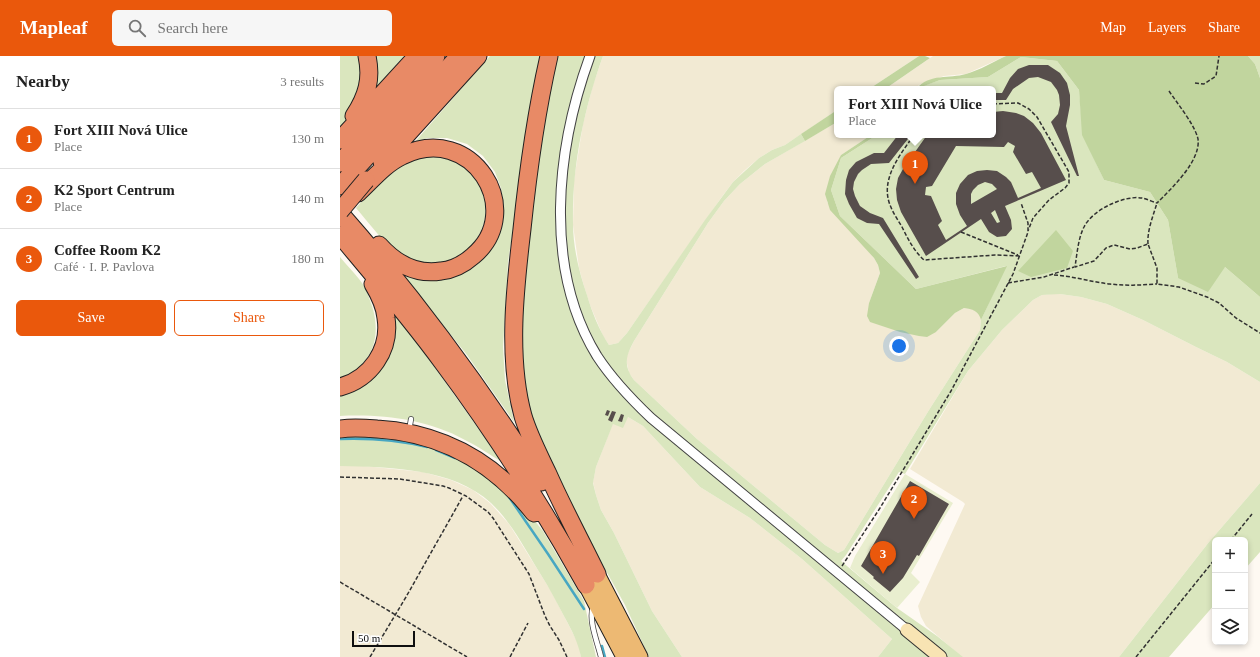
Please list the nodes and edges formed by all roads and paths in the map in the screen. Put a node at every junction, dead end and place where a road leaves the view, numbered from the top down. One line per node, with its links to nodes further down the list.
1 (367, 56): 13 (highway)
2 (417, 56): 13 (highway)
3 (436, 56): 14 (highway)
4 (459, 56): 14 (highway)
5 (478, 56): 14 (highway)
6 (549, 56): 37 (highway)
7 (590, 56): 36 (street)
8 (1219, 56): 9 (path)
9 (1195, 83)
10 (1169, 91): 17 (path)
11 (996, 104): 20 (path)
12 (912, 138): 23 (path)
13 (340, 139)
14 (355, 170): 15 (highway); 18 (highway, bridge); 18 (highway)
15 (340, 186)
16 (1021, 203): 20 (path)
17 (1157, 203): 22 (path); 24 (path)
18 (343, 208): 37 (highway)
19 (961, 232): 23 (path)
20 (1028, 232): 23 (path)
21 (340, 235): 29 (highway); 37 (highway)
22 (1148, 244): 24 (path); 27 (path)
23 (1020, 256): 26 (path)
24 (1075, 267): 25 (path)
25 (1054, 275): 26 (path); 27 (path)
26 (1008, 283): 36 (path)
27 (1157, 284): 28 (path)
28 (1260, 332)
29 (340, 387)
30 (340, 429): 37 (highway)
31 (340, 477): 32 (path)
32 (463, 495): 40 (path); 46 (path)
33 (1252, 514): 34 (path)
34 (1233, 537)
35 (1212, 563): 51 (path)
36 (838, 572): 42 (street)
37 (592, 580): 39 (main road); 49 (main road)
38 (340, 582): 40 (path)
39 (595, 602): 47 (lane); 48 (main road)
40 (396, 614): 43 (path); 44 (path)
41 (528, 623): 45 (path)
42 (907, 630): 50 (street)
43 (370, 657)
44 (467, 657)
45 (510, 657)
46 (567, 657)
47 (601, 657)
48 (624, 657)
49 (640, 657)
50 (940, 657)
51 (1136, 657)

